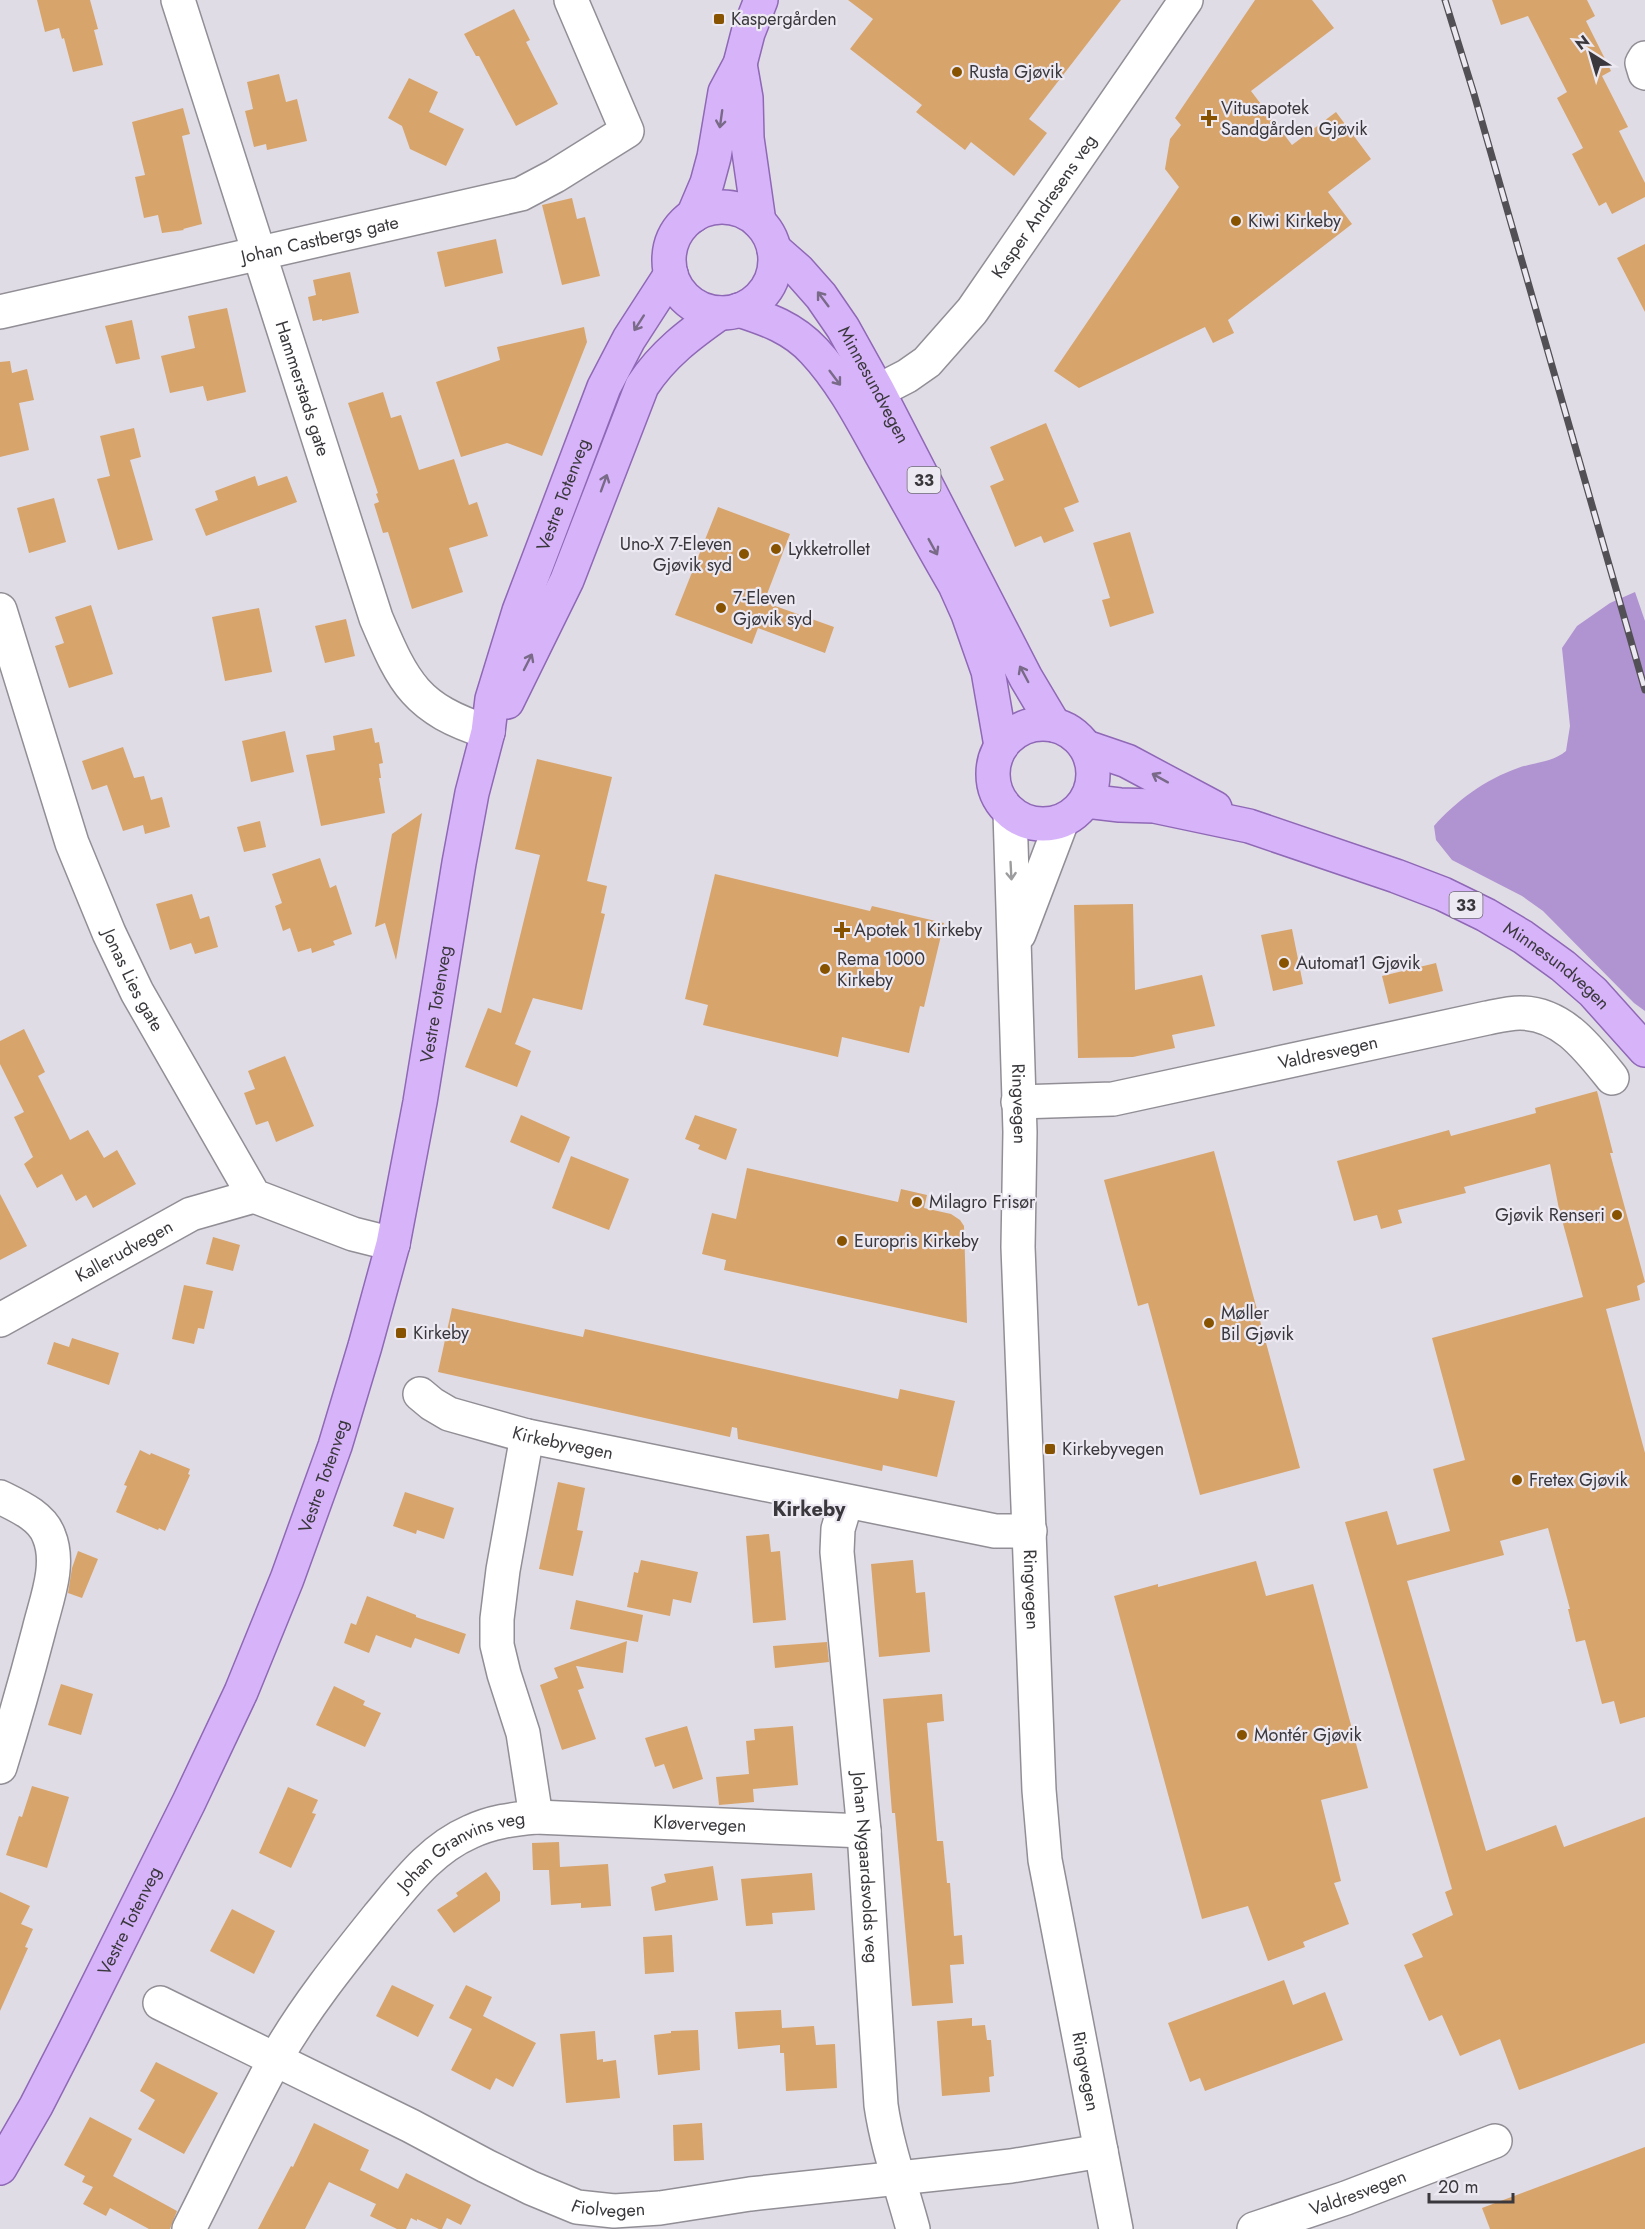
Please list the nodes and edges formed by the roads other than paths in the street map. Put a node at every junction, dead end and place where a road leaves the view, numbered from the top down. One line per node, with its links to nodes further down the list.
1 (178, 0): 10 (street, Hammerstads gate)
2 (571, 0): 10 (street, Johan Castbergs gate)
3 (761, 0): 6 (main road)
4 (1186, 0): 14 (street, Kasper Andresens veg)
5 (1645, 58): 7 (street)
6 (740, 64): 8 (main road, one-way to 8); 9 (main road)
7 (1645, 73)
8 (693, 216): 9 (main road, 33); 11 (main road)
9 (767, 235): 12 (main road); 14 (main road, Minnesundvegen / 33, one-way to 9)
10 (261, 254): 13 (street, Johan Castbergs gate); 17 (street, Hammerstads gate)
11 (671, 274): 12 (main road, 33); 17 (main road, Vestre Totenveg, one-way to 17)
12 (730, 311): 17 (main road, Vestre Totenveg, one-way to 12); 18 (main road, Minnesundvegen / 33, one-way to 18)
13 (0, 312)
14 (878, 391): 16 (main road, Minnesundvegen / 33, one-way to 14)
15 (0, 610): 27 (street, Jonas Lies gate)
16 (1054, 724): 18 (main road); 19 (main road, Minnesundvegen / 33)
17 (488, 732): 28 (main road, Vestre Totenveg)
18 (1001, 746): 21 (main road, Minnesundvegen / 33)
19 (1086, 747): 20 (main road); 22 (main road, Minnesundvegen / 33, one-way to 19)
20 (1074, 811): 21 (main road, Minnesundvegen / 33); 22 (main road, Minnesundvegen / 33); 23 (street, Ringvegen)
21 (1010, 812): 23 (street, Ringvegen, one-way to 23)
22 (1249, 826): 24 (main road, Minnesundvegen / 33)
23 (1015, 944): 26 (street, Ringvegen)
24 (1645, 1050)
25 (1612, 1078): 26 (street, Valdresvegen)
26 (1018, 1102): 34 (street, Ringvegen)
27 (254, 1196): 28 (street); 29 (street, Kallerudvegen)
28 (393, 1244): 42 (main road, Vestre Totenveg)
29 (0, 1320)
30 (420, 1394): 31 (street, Kirkebyvegen)
31 (527, 1436): 33 (street, Kirkebyvegen); 36 (street, Johan Granvins veg)
32 (0, 1497): 35 (street)
33 (846, 1502): 34 (street, Kirkebyvegen); 37 (street, Johan Nygaardsvolds veg)
34 (1030, 1532): 41 (street, Ringvegen)
35 (0, 1767)
36 (536, 1817): 37 (street, Kløvervegen); 39 (street, Johan Granvins veg)
37 (864, 1831): 43 (street, Johan Nygaardsvolds veg)
38 (160, 2003): 39 (street, Fiolvegen)
39 (276, 2059): 44 (street, Fiolvegen); 45 (street, Johan Granvins veg)
40 (1495, 2141): 48 (street, Valdresvegen)
41 (1101, 2151): 43 (street, Fiolvegen); 47 (street, Ringvegen)
42 (0, 2168)
43 (900, 2179): 44 (street, Fiolvegen); 46 (street, Johan Nygaardsvolds veg)
44 (570, 2218)
45 (189, 2229)
46 (912, 2229)
47 (1116, 2229)
48 (1254, 2229)

